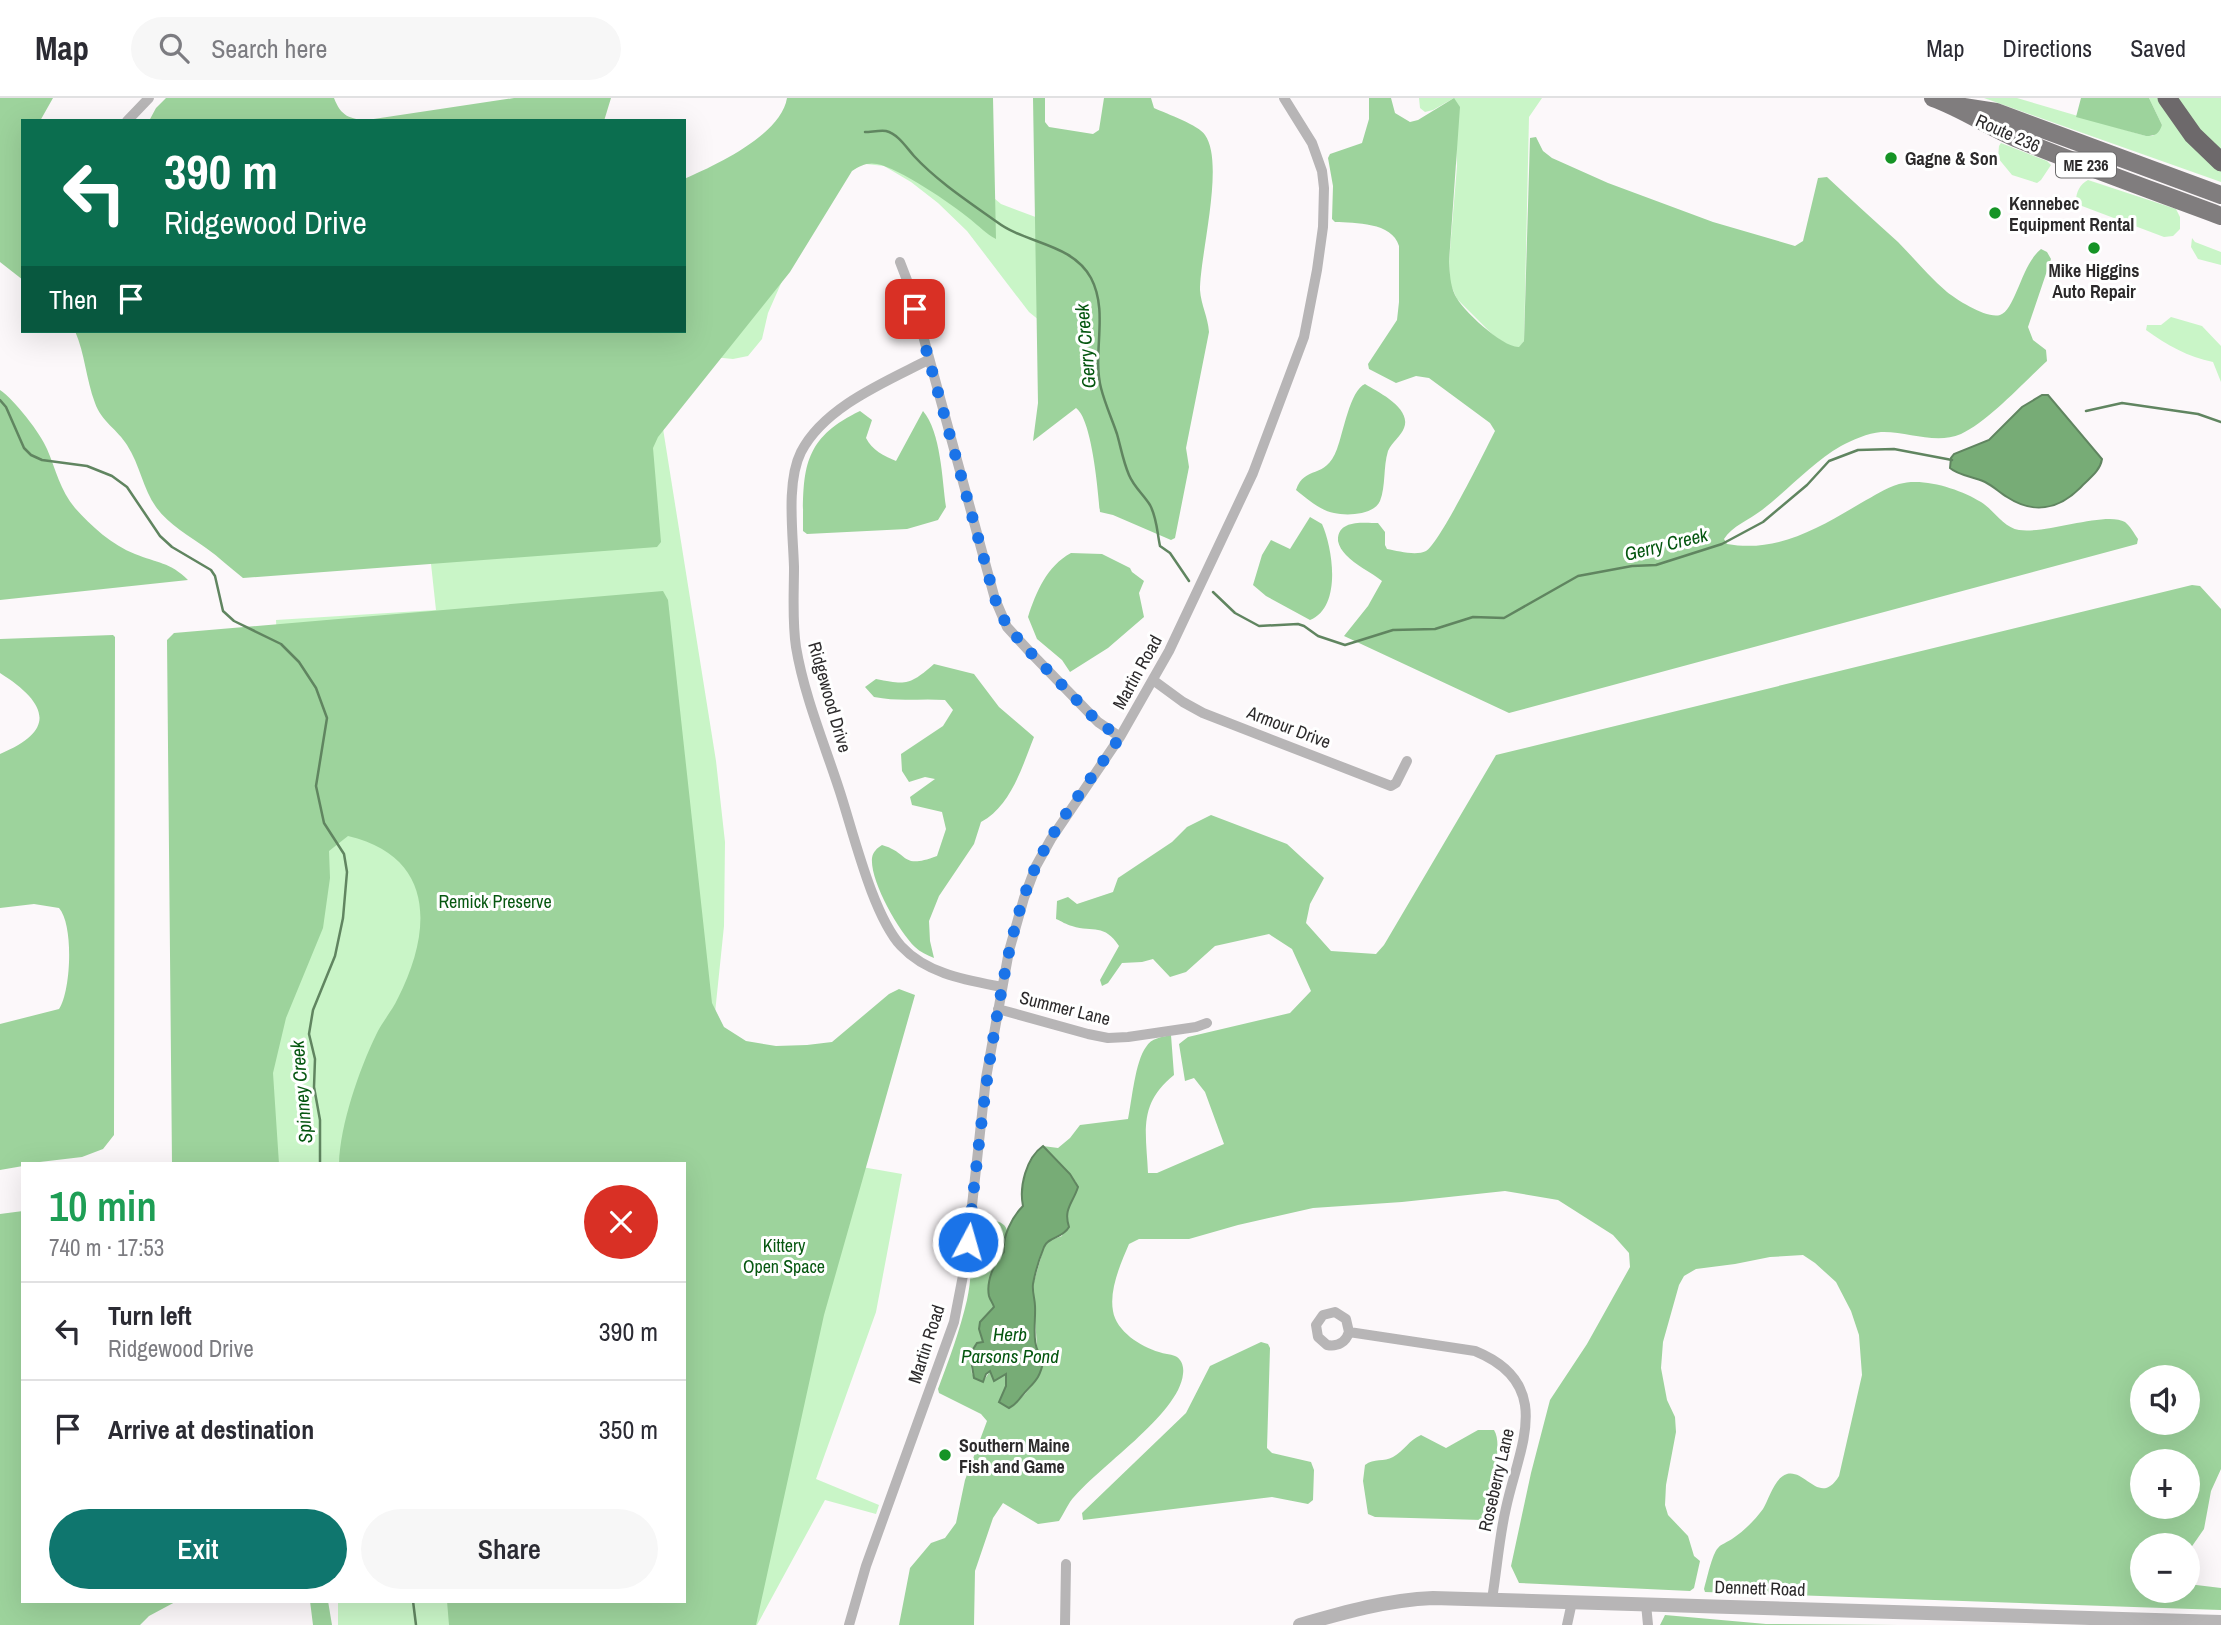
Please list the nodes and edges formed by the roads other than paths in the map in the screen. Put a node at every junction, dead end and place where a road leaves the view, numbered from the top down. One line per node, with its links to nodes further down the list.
1 (149, 98): 6 (street)
2 (1284, 98): 12 (street, Martin Road)
3 (1933, 98): 5 (main road, Route 236 / ME 236)
4 (2167, 98): 7 (highway)
5 (1956, 102): 8 (main road, Route 236 / ME 236); 9 (main road, Route 236 / ME 236)
6 (129, 119)
7 (2221, 162)
8 (2221, 195)
9 (2221, 216)
10 (900, 262): 11 (street)
11 (928, 360): 13 (street); 15 (street, Ridgewood Drive)
12 (1153, 680): 13 (street, Martin Road); 14 (street, Armour Drive)
13 (1120, 737): 15 (street, Martin Road)
14 (1406, 761)
15 (1002, 987): 16 (street, Martin Road)
16 (998, 1009): 17 (street, Summer Lane); 24 (street, Martin Road)
17 (1207, 1023)
18 (1349, 1332): 20 (street, Roseberry Lane)
19 (1066, 1564): 25 (street)
20 (1492, 1599): 21 (street, Dennett Road); 26 (street, Dennett Road)
21 (1572, 1602): 22 (street, Dennett Road); 27 (street)
22 (1646, 1604): 23 (street, Dennett Road); 28 (street)
23 (2221, 1622)
24 (849, 1625)
25 (1065, 1625)
26 (1300, 1625)
27 (1567, 1625)
28 (1648, 1625)

